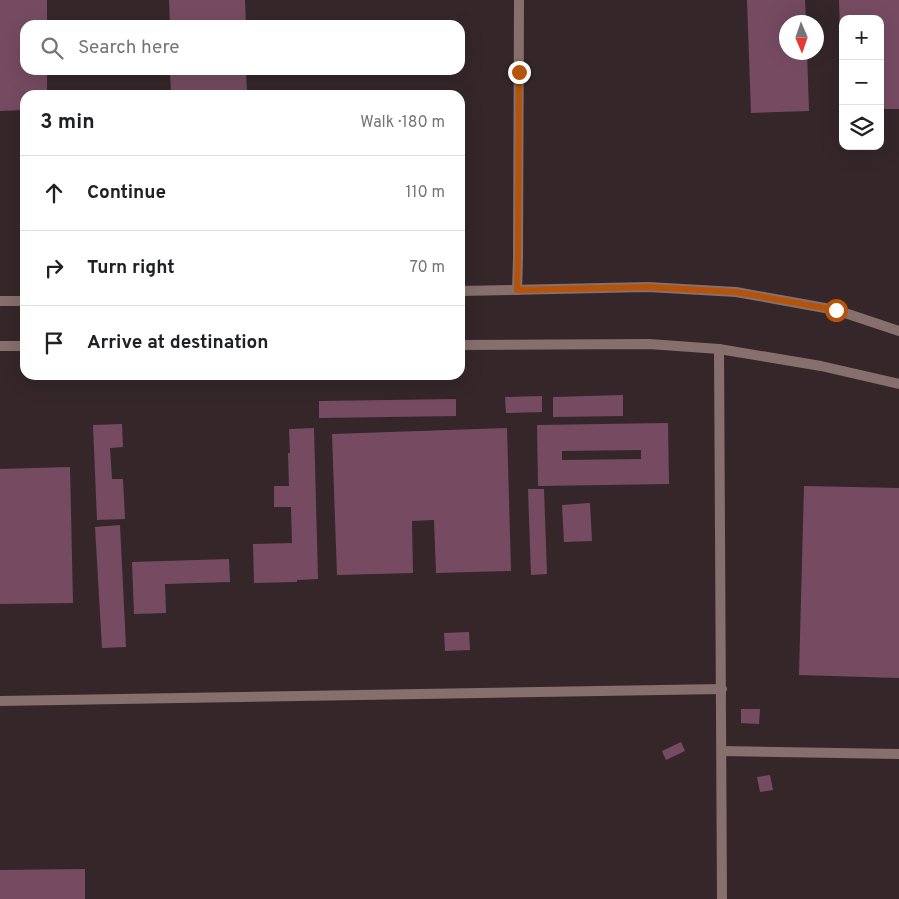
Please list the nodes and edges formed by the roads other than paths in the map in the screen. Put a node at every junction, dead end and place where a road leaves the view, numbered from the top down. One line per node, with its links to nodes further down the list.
1 (519, 0): 2 (street)
2 (517, 290): 3 (street); 6 (street)
3 (465, 291)
4 (20, 300): 5 (street)
5 (0, 301)
6 (899, 331)
7 (465, 345): 10 (street)
8 (0, 346): 9 (street)
9 (20, 346)
10 (719, 349): 11 (street); 12 (street)
11 (899, 384)
12 (722, 689): 13 (street); 14 (street)
13 (0, 701)
14 (722, 752): 15 (street); 16 (street)
15 (899, 754)
16 (722, 899)

